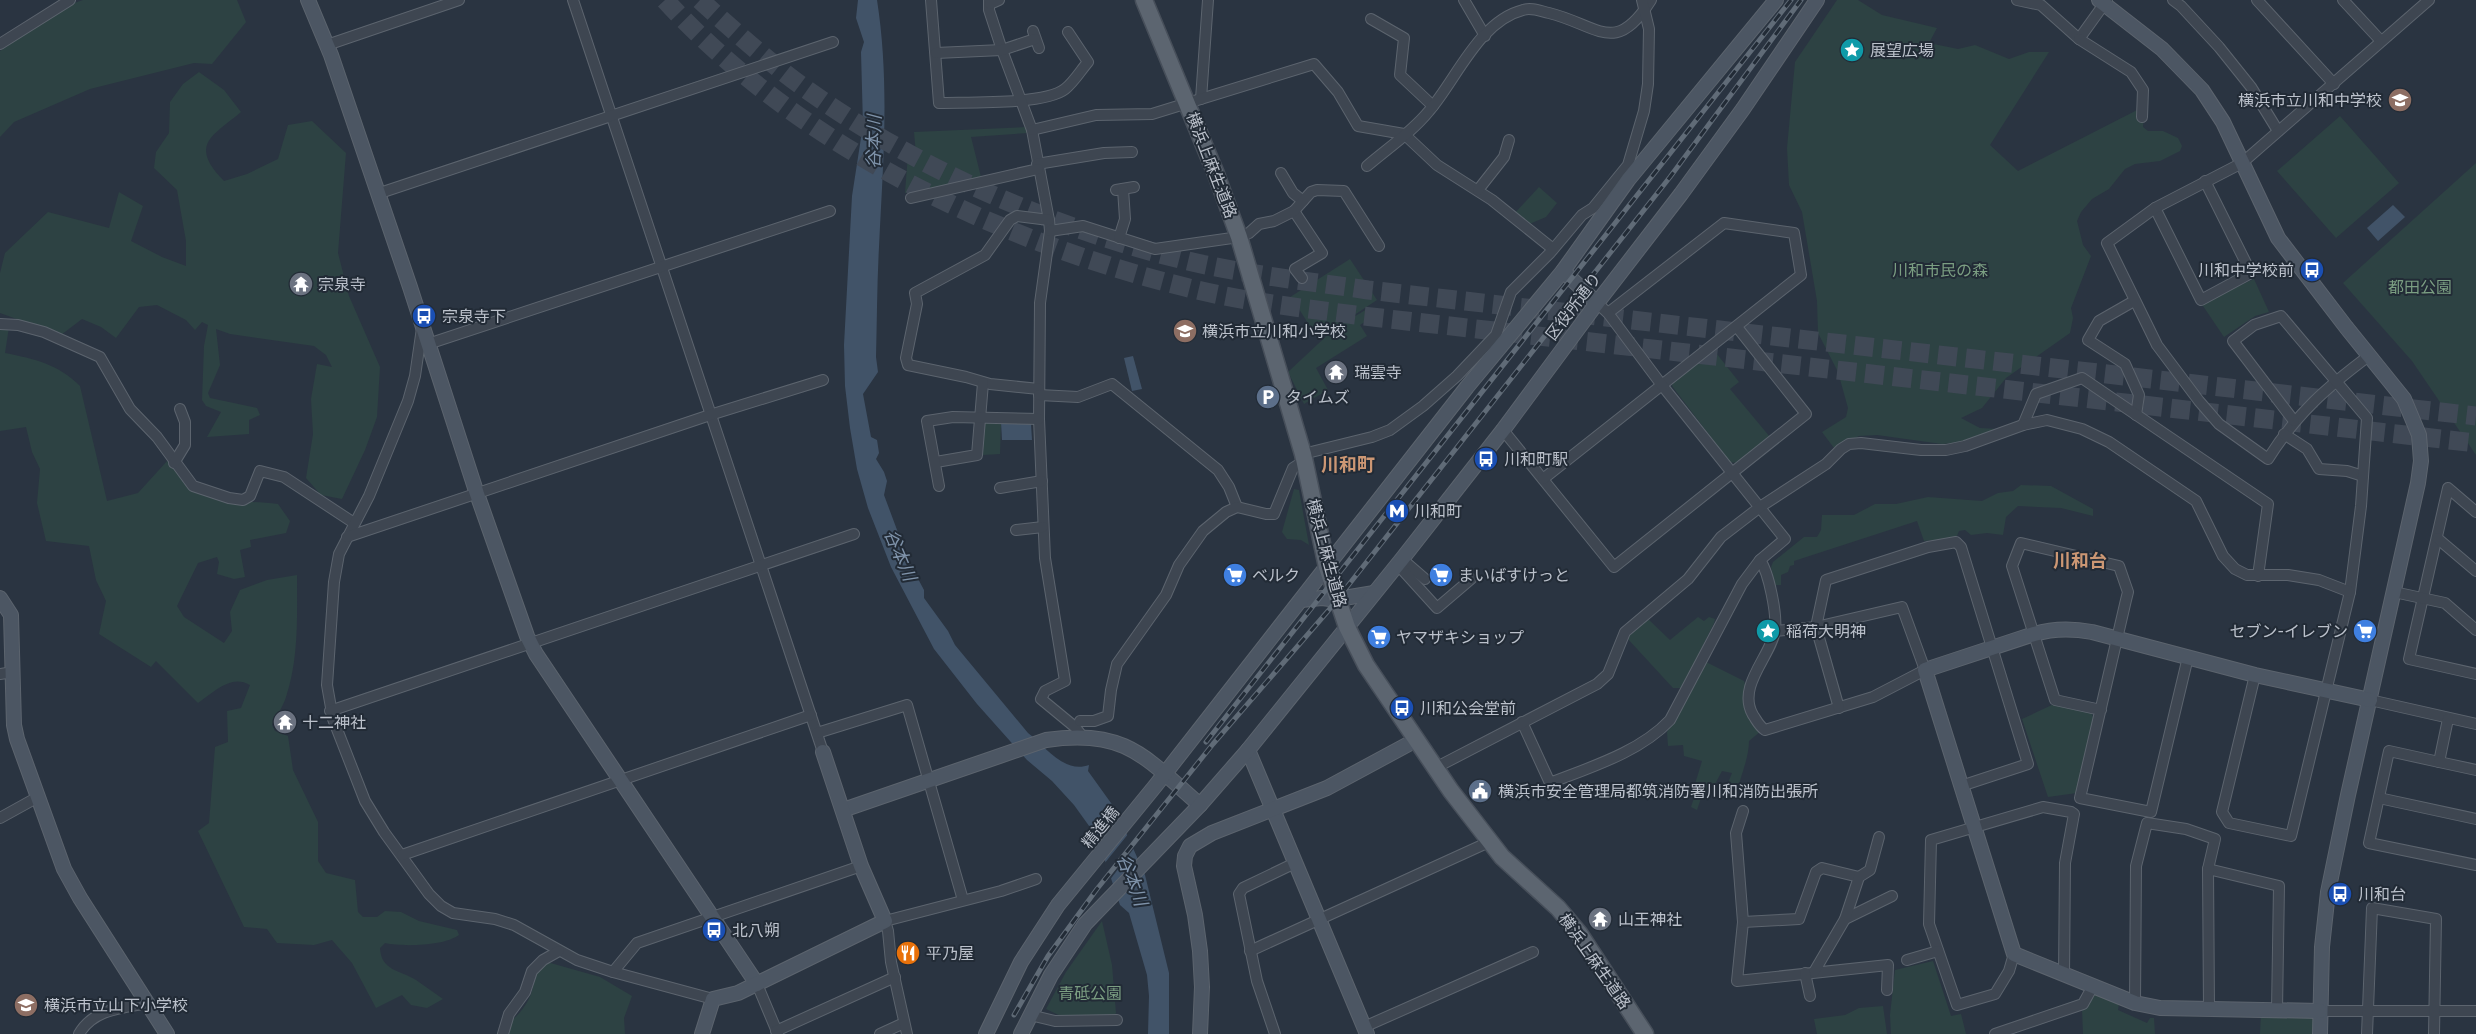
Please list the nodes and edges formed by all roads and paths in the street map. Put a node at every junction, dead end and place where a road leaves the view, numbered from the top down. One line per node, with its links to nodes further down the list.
1 (70, 0): 28 (street)
2 (308, 0): 29 (street)
3 (459, 0): 29 (street)
4 (573, 0): 36 (street)
5 (930, 0): 31 (street)
6 (1144, 0): 34 (main road, 横浜上麻生道路)
7 (1208, 0): 34 (street)
8 (1464, 0): 23 (street)
9 (1642, 0): 20 (street)
10 (1651, 0): 20 (street)
11 (1776, 0): 54 (street, 区役所通り)
12 (1817, 0): 66 (street, 区役所通り)
13 (2017, 0): 24 (street)
14 (2173, 0): 39 (street)
15 (2257, 0): 32 (street)
16 (2343, 0): 27 (street)
17 (2428, 0): 27 (street)
18 (993, 1): 30 (street)
19 (2104, 1): 24 (street); 43 (street)
20 (1645, 12): 23 (street); 54 (street)
21 (1371, 20): 35 (street)
22 (1068, 32): 33 (street)
23 (1484, 36): 35 (street)
24 (2078, 39): 37 (street)
25 (1036, 40): 30 (street)
26 (833, 42): 36 (street)
27 (2381, 42): 32 (street)
28 (0, 44)
29 (326, 45): 50 (street)
30 (1002, 50): 31 (street); 33 (street)
31 (936, 53): 33 (street)
32 (2334, 84): 39 (street)
33 (1022, 100): 38 (street)
34 (1195, 102): 38 (street); 40 (street); 58 (main road, 横浜上麻生道路)
35 (1433, 106): 40 (street)
36 (611, 116): 50 (street); 62 (street)
37 (2142, 117)
38 (1032, 130): 45 (street)
39 (2278, 132): 43 (street)
40 (1404, 134): 44 (street); 49 (street)
41 (1509, 140): 49 (street)
42 (1132, 152): 45 (street)
43 (2242, 163): 47 (street); 72 (street)
44 (1367, 166)
45 (1038, 167): 51 (street); 57 (street)
46 (1281, 173): 52 (street)
47 (2205, 181): 53 (street); 53 (street)
48 (1124, 189): 59 (street)
49 (1478, 190): 61 (street)
50 (377, 194): 69 (street)
51 (911, 198)
52 (1304, 201): 56 (street); 60 (street)
53 (2155, 208): 65 (street)
54 (1598, 210): 61 (street); 63 (street, 区役所通り)
55 (830, 211): 62 (street)
56 (1294, 211): 58 (street); 64 (street)
57 (1049, 226): 59 (street); 76 (street); 79 (street)
58 (1240, 237): 59 (street); 89 (main road, 横浜上麻生道路)
59 (1119, 238)
60 (1378, 246)
61 (1553, 249): 73 (street)
62 (661, 265): 71 (street); 81 (street)
63 (1563, 271): 66 (street); 78 (street, 区役所通り)
64 (1302, 278)
65 (2134, 301): 82 (street); 88 (street)
66 (1596, 302): 67 (street); 87 (street, 区役所通り)
67 (1608, 313): 70 (street); 77 (street)
68 (0, 324): 91 (street)
69 (422, 327): 71 (street); 102 (street)
70 (1737, 327): 77 (street); 92 (street)
71 (428, 344): 98 (street)
72 (2370, 355): 75 (street); 117 (street)
73 (1457, 376): 78 (street); 89 (street)
74 (824, 380): 81 (street)
75 (2337, 380): 85 (street); 85 (street); 93 (street)
76 (983, 383): 79 (street); 83 (street)
77 (1661, 384): 92 (street); 94 (street)
78 (1467, 387): 111 (street, 区役所通り)
79 (1039, 392): 84 (street); 99 (street)
80 (180, 409): 91 (street)
81 (710, 415): 98 (street); 110 (street)
82 (2136, 415): 86 (street); 113 (street)
83 (981, 417): 84 (street); 90 (street); 90 (street)
84 (1039, 419): 95 (street)
85 (2294, 421): 88 (street)
86 (2023, 425): 100 (street); 113 (street)
87 (1503, 430): 94 (street); 109 (street, 区役所通り)
88 (2284, 434): 93 (street)
89 (1304, 457): 99 (street); 111 (main road, 横浜上麻生道路)
90 (936, 462): 96 (street)
91 (174, 463): 102 (street)
92 (1733, 472): 94 (street); 100 (street)
93 (2363, 476): 116 (street)
94 (1543, 479)
95 (1042, 481): 97 (street); 103 (street)
96 (939, 486)
97 (1000, 488)
98 (477, 494): 106 (street); 129 (street)
99 (1237, 506): 143 (street)
100 (1760, 506): 108 (street); 144 (street)
101 (2476, 512): 107 (street)
102 (354, 524): 106 (street)
103 (1043, 527): 104 (street); 147 (street)
104 (1016, 530)
105 (854, 534): 110 (street)
106 (348, 537): 140 (street)
107 (2437, 538): 112 (street); 119 (street)
108 (1760, 560): 125 (street); 144 (street)
109 (1400, 562): 114 (street); 115 (street); 118 (street, 区役所通り)
110 (762, 566): 129 (street); 141 (street)
111 (1328, 567): 121 (street, 区役所通り); 122 (main road, 横浜上麻生道路)
112 (2476, 571)
113 (2258, 576): 116 (street)
114 (1425, 579)
115 (1472, 579)
116 (2350, 592): 136 (street)
117 (2394, 592): 119 (street); 137 (street)
118 (1374, 593): 122 (street); 123 (street, 区役所通り)
119 (2423, 597): 126 (street); 134 (street)
120 (0, 598): 133 (street)
121 (1301, 600): 122 (street); 154 (street, 精進橋)
122 (1338, 600): 123 (main road, 横浜上麻生道路)
123 (1347, 627): 148 (main road, 横浜上麻生道路); 149 (street, 区役所通り)
124 (1816, 627): 125 (street); 130 (street); 132 (street); 138 (street)
125 (1775, 630): 138 (street)
126 (2476, 630)
127 (2034, 634): 128 (street); 128 (street); 130 (street); 139 (street)
128 (2117, 639): 131 (street); 139 (street)
129 (532, 644): 140 (street); 155 (street)
130 (1993, 648): 132 (street); 157 (street)
131 (2188, 657): 135 (street); 139 (street)
132 (1925, 670): 138 (street); 157 (street)
133 (7, 673): 158 (street)
134 (2476, 674)
135 (2255, 675): 136 (street); 136 (street)
136 (2324, 690): 137 (street)
137 (2370, 700): 142 (street); 203 (street)
138 (1839, 708)
139 (2101, 710)
140 (330, 711): 169 (street)
141 (810, 715): 146 (street); 155 (street)
142 (2448, 719): 145 (street); 151 (street)
143 (1080, 721)
144 (1522, 722): 152 (street)
145 (2476, 724)
146 (817, 733): 150 (street); 156 (street)
147 (1080, 736): 154 (street); 156 (street)
148 (1416, 740): 152 (main road, 横浜上麻生道路); 162 (street)
149 (1248, 750): 160 (street, 区役所通り); 162 (street)
150 (823, 752): 161 (street)
151 (2439, 762): 153 (street); 159 (street)
152 (1434, 768): 168 (main road, 横浜上麻生道路)
153 (2476, 770)
154 (1165, 774): 160 (street); 217 (street, 精進橋)
155 (623, 780): 169 (street); 178 (street)
156 (929, 780): 161 (street); 177 (street)
157 (1961, 786): 166 (street)
158 (38, 797): 164 (street); 198 (street)
159 (2379, 798): 165 (street); 171 (street)
160 (1200, 805): 206 (street, 区役所通り)
161 (843, 810): 172 (street)
162 (1273, 810): 170 (street); 219 (street)
163 (1743, 811): 182 (street)
164 (0, 818)
165 (2476, 819)
166 (1974, 829): 185 (street); 187 (street); 191 (street)
167 (1879, 837): 174 (street)
168 (1489, 842): 181 (street); 221 (main road, 横浜上麻生道路)
169 (402, 855): 183 (street)
170 (1295, 863): 181 (street); 184 (street)
171 (2476, 865)
172 (861, 866): 178 (street); 180 (street)
173 (2208, 870): 199 (street); 200 (street); 201 (street)
174 (1860, 877): 179 (street); 182 (street)
175 (1036, 879): 177 (street)
176 (1892, 896): 179 (street)
177 (964, 900): 180 (street)
178 (713, 916): 189 (street); 193 (street)
179 (1845, 920): 190 (street)
180 (885, 921): 192 (street); 193 (street)
181 (1318, 922): 184 (street); 209 (street)
182 (1743, 922): 190 (street)
183 (559, 951): 189 (street); 213 (street)
184 (1250, 951): 220 (street)
185 (1938, 951): 187 (street); 188 (street)
186 (1533, 952): 209 (street)
187 (2014, 954): 191 (street)
188 (1907, 960)
189 (613, 972): 197 (street)
190 (1810, 972): 195 (street); 196 (street)
191 (2064, 975): 194 (street)
192 (895, 977): 208 (street); 210 (street)
193 (757, 984): 197 (street); 210 (street)
194 (2093, 986): 199 (street); 222 (street)
195 (1887, 990)
196 (1810, 996)
197 (713, 999): 214 (street)
198 (148, 1003): 211 (street); 212 (street)
199 (2135, 1003): 200 (street)
200 (2209, 1009): 201 (street)
201 (2277, 1010): 203 (street)
202 (2434, 1010): 204 (street); 204 (street); 205 (street); 225 (street)
203 (2320, 1011): 204 (street); 223 (street)
204 (2367, 1011): 224 (street)
205 (2476, 1011)
206 (1030, 1015): 207 (street); 218 (street)
207 (1117, 1020)
208 (904, 1023): 215 (street); 216 (street)
209 (1365, 1031)
210 (777, 1032)
211 (79, 1034)
212 (167, 1034)
213 (503, 1034)
214 (702, 1034)
215 (880, 1034)
216 (907, 1034)
217 (986, 1034)
218 (1021, 1034)
219 (1200, 1034)
220 (1275, 1034)
221 (1645, 1034)
222 (1995, 1034)
223 (2320, 1034)
224 (2367, 1034)
225 (2434, 1034)

